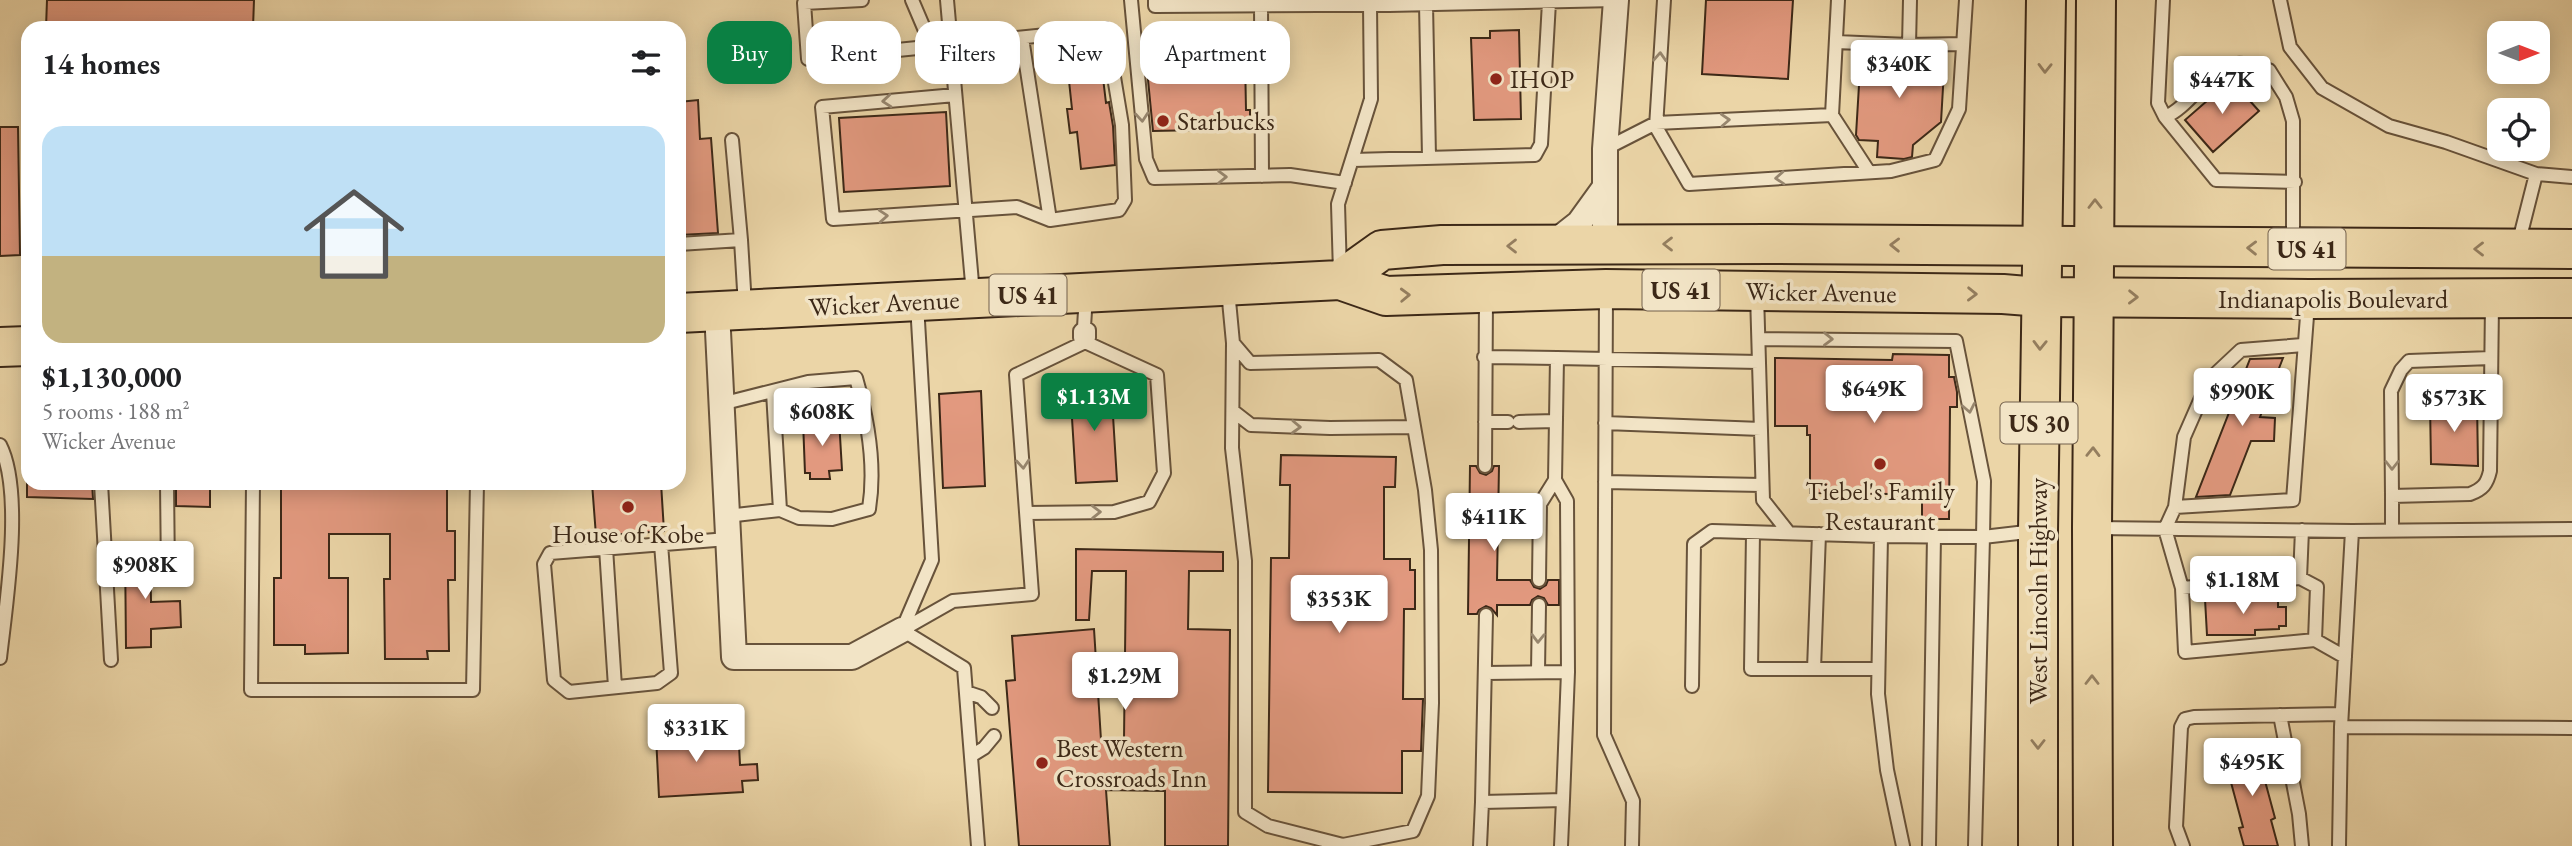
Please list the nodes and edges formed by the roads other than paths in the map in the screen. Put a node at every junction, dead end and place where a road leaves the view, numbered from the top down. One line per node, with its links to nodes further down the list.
1 (863, 0): 26 (lane)
2 (912, 0): 20 (lane)
3 (947, 0): 21 (lane)
4 (1131, 0): 38 (lane, one-way to 38)
5 (1155, 0): 19 (lane)
6 (1616, 0): 17 (lane); 33 (street)
7 (1664, 0): 31 (lane, one-way to 7)
8 (1838, 0): 23 (lane)
9 (1910, 0): 25 (lane)
10 (1966, 0): 24 (lane)
11 (2046, 0): 49 (main road, West Lincoln Highway / US 30, one-way to 49)
12 (2096, 0): 50 (main road, West Lincoln Highway / US 30, one-way to 12)
13 (2163, 0): 30 (lane)
14 (2280, 0): 37 (lane)
15 (1318, 2): 16 (lane); 19 (lane)
16 (1370, 2): 18 (lane); 35 (lane)
17 (1549, 2): 18 (lane); 34 (lane)
18 (1426, 4): 34 (lane)
19 (1261, 5): 38 (lane)
20 (921, 21)
21 (948, 21)
22 (1022, 38): 44 (lane); 44 (lane)
23 (1836, 42): 25 (lane); 29 (lane)
24 (1963, 44): 25 (lane); 36 (lane)
25 (1909, 45)
26 (915, 49)
27 (954, 84): 28 (lane)
28 (955, 95): 43 (lane); 43 (lane, one-way to 43)
29 (1832, 115): 31 (lane, one-way to 29); 36 (lane)
30 (2165, 117): 40 (lane); 40 (lane)
31 (1656, 123): 33 (lane); 36 (lane, one-way to 31)
32 (732, 140): 45 (lane)
33 (1605, 149): 42 (street)
34 (1429, 157): 35 (lane)
35 (1353, 160): 41 (lane)
36 (1869, 172)
37 (2536, 174): 39 (lane); 52 (lane)
38 (1262, 176): 41 (lane)
39 (2572, 177)
40 (2295, 182): 51 (lane)
41 (1345, 183): 54 (lane)
42 (1605, 187): 47 (street); 48 (street)
43 (966, 210): 44 (lane); 61 (lane)
44 (1050, 220)
45 (741, 240): 46 (lane); 66 (lane)
46 (686, 244)
47 (1605, 244): 48 (main road, Wicker Avenue / US 41); 49 (main road, Wicker Avenue / US 41, one-way to 47); 58 (main road)
48 (1550, 245): 54 (main road, Wicker Avenue / US 41, one-way to 54)
49 (2042, 246): 50 (main road, Indianapolis Boulevard / US 41); 59 (main road, West Lincoln Highway / US 30)
50 (2095, 247): 51 (main road, Indianapolis Boulevard / US 41, one-way to 50); 60 (main road, West Lincoln Highway / US 30)
51 (2293, 249): 52 (main road, Indianapolis Boulevard / US 41, one-way to 51)
52 (2517, 249): 53 (main road, Indianapolis Boulevard / US 41)
53 (2572, 249)
54 (1340, 280): 55 (main road, Wicker Avenue / US 41); 58 (main road, Wicker Avenue / US 41, one-way to 58)
55 (1228, 286): 67 (main road, Wicker Avenue / US 41); 71 (lane)
56 (1606, 289): 57 (main road, Wicker Avenue / US 41); 58 (main road, Wicker Avenue / US 41); 77 (lane)
57 (1757, 290): 59 (main road, Wicker Avenue / US 41, one-way to 59); 69 (lane)
58 (1486, 293): 75 (lane)
59 (2041, 297): 60 (main road, Wicker Avenue / US 41); 106 (main road, West Lincoln Highway / US 30, one-way to 106)
60 (2094, 297): 63 (main road, Indianapolis Boulevard / US 41, one-way to 63); 102 (main road, West Lincoln Highway / US 30, one-way to 60)
61 (974, 298): 65 (main road, Wicker Avenue / US 41); 67 (main road, Wicker Avenue / US 41)
62 (2572, 298): 64 (main road, Indianapolis Boulevard / US 41)
63 (2309, 299): 64 (main road, Indianapolis Boulevard / US 41); 72 (lane)
64 (2492, 299): 78 (lane)
65 (917, 301): 66 (main road, Wicker Avenue / US 41); 123 (lane)
66 (731, 310): 68 (main road, Wicker Avenue / US 41); 81 (street)
67 (1085, 310): 70 (lane)
68 (686, 313)
69 (1760, 339): 79 (lane); 114 (lane, one-way to 114)
70 (1085, 342): 100 (lane, one-way to 100); 100 (lane, one-way to 70)
71 (1233, 343): 82 (lane); 86 (lane)
72 (2304, 345): 98 (lane); 98 (lane)
73 (21, 346): 74 (main road)
74 (0, 347)
75 (1484, 357): 76 (lane); 84 (lane)
76 (1556, 358): 77 (lane); 83 (lane)
77 (1605, 358): 79 (lane); 85 (lane)
78 (2491, 358): 97 (lane, one-way to 97); 97 (lane)
79 (1759, 362): 87 (lane)
80 (773, 392): 81 (lane); 99 (lane); 99 (lane)
81 (721, 404): 101 (street)
82 (1233, 411): 86 (lane, one-way to 86); 86 (lane)
83 (1556, 421): 84 (lane); 90 (lane)
84 (1485, 422): 89 (lane)
85 (1605, 423): 87 (lane); 91 (lane)
86 (1414, 426)
87 (1761, 429): 92 (lane)
88 (0, 445): 126 (lane)
89 (1485, 466)
90 (1555, 480): 119 (lane); 131 (lane)
91 (1605, 482): 92 (lane); 147 (lane)
92 (1762, 485): 110 (lane)
93 (101, 490): 127 (lane)
94 (167, 490): 117 (lane)
95 (253, 490): 96 (lane)
96 (477, 490)
97 (2392, 496): 108 (lane)
98 (2175, 508): 103 (lane)
99 (780, 510): 101 (lane)
100 (1027, 513): 123 (lane)
101 (728, 527): 115 (lane); 123 (street)
102 (2092, 528): 103 (lane); 152 (main road, West Lincoln Highway / US 30, one-way to 102)
103 (2165, 529): 105 (lane); 120 (lane)
104 (2572, 529): 108 (lane)
105 (2302, 530): 107 (lane); 118 (lane)
106 (2038, 531): 114 (lane); 151 (main road, West Lincoln Highway / US 30, one-way to 151)
107 (2352, 531): 108 (lane); 125 (lane)
108 (2392, 531)
109 (1753, 533): 110 (lane); 128 (lane); 133 (lane)
110 (1789, 533): 111 (lane)
111 (1819, 534): 112 (lane); 128 (lane)
112 (1881, 536): 113 (lane); 129 (lane)
113 (1934, 536): 114 (lane); 149 (lane)
114 (1983, 537): 150 (lane)
115 (661, 544): 116 (lane); 134 (lane)
116 (606, 548): 134 (lane); 134 (lane)
117 (168, 575)
118 (2300, 578): 120 (lane); 124 (lane)
119 (1539, 580)
120 (2182, 589): 124 (lane)
121 (1539, 605): 130 (lane, one-way to 130)
122 (1486, 615): 132 (lane)
123 (902, 630): 135 (lane)
124 (2315, 639): 125 (lane)
125 (2345, 657): 138 (lane)
126 (0, 658)
127 (111, 660)
128 (1814, 669): 129 (lane)
129 (1878, 669): 148 (lane)
130 (1538, 671): 131 (lane); 132 (lane)
131 (1567, 671): 142 (lane)
132 (1486, 673): 143 (lane)
133 (1692, 686)
134 (615, 688)
135 (966, 692): 136 (lane); 141 (lane)
136 (992, 708)
137 (2280, 715): 138 (lane); 153 (lane); 154 (lane)
138 (2341, 721): 139 (lane); 155 (lane)
139 (2572, 728)
140 (994, 736): 141 (lane)
141 (971, 756): 144 (lane)
142 (1563, 800): 143 (lane); 146 (lane)
143 (1482, 802): 145 (lane)
144 (978, 846)
145 (1480, 846)
146 (1561, 846)
147 (1632, 846)
148 (1903, 846)
149 (1929, 846)
150 (1975, 846)
151 (2038, 846)
152 (2093, 846)
153 (2183, 846)
154 (2302, 846)
155 (2339, 846)

